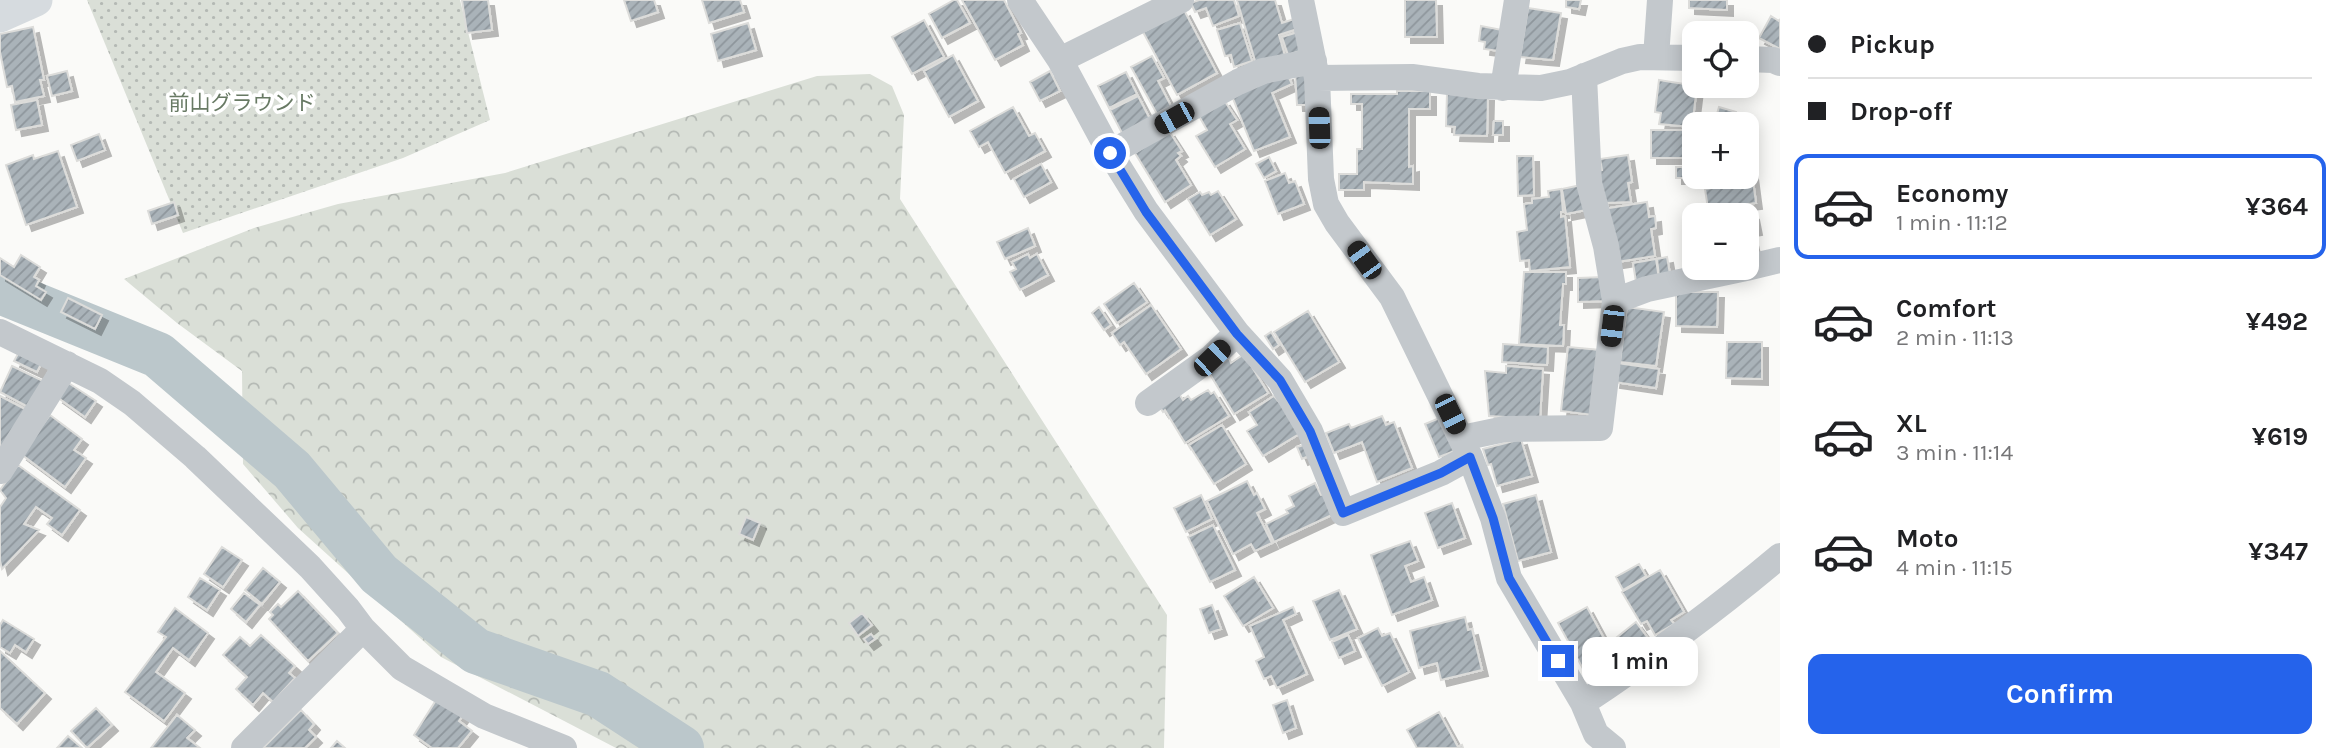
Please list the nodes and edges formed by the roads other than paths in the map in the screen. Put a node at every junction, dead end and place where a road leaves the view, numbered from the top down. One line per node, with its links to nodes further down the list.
1 (36, 0): 7 (main road)
2 (1020, 0): 11 (street)
3 (1181, 0): 11 (street)
4 (1301, 0): 13 (street)
5 (1517, 0): 15 (street)
6 (1660, 0): 8 (street)
7 (0, 16)
8 (1656, 57): 9 (street); 14 (street)
9 (1682, 58)
10 (1759, 59): 12 (street)
11 (1060, 60): 16 (street)
12 (1780, 63)
13 (1315, 69): 15 (street); 16 (street); 25 (street)
14 (1584, 76): 15 (street); 20 (street)
15 (1503, 88)
16 (1110, 153): 22 (street)
17 (1780, 260): 18 (street)
18 (1759, 265)
19 (1689, 280): 20 (street)
20 (1615, 301): 25 (street)
21 (0, 332): 23 (street)
22 (1237, 334): 24 (street); 25 (street)
23 (66, 364): 26 (street); 28 (street)
24 (1149, 403)
25 (1466, 447): 29 (street)
26 (0, 471)
27 (1780, 556): 29 (street)
28 (363, 629): 30 (street); 31 (street)
29 (1583, 702): 32 (street)
30 (244, 748)
31 (564, 748)
32 (1613, 748)

